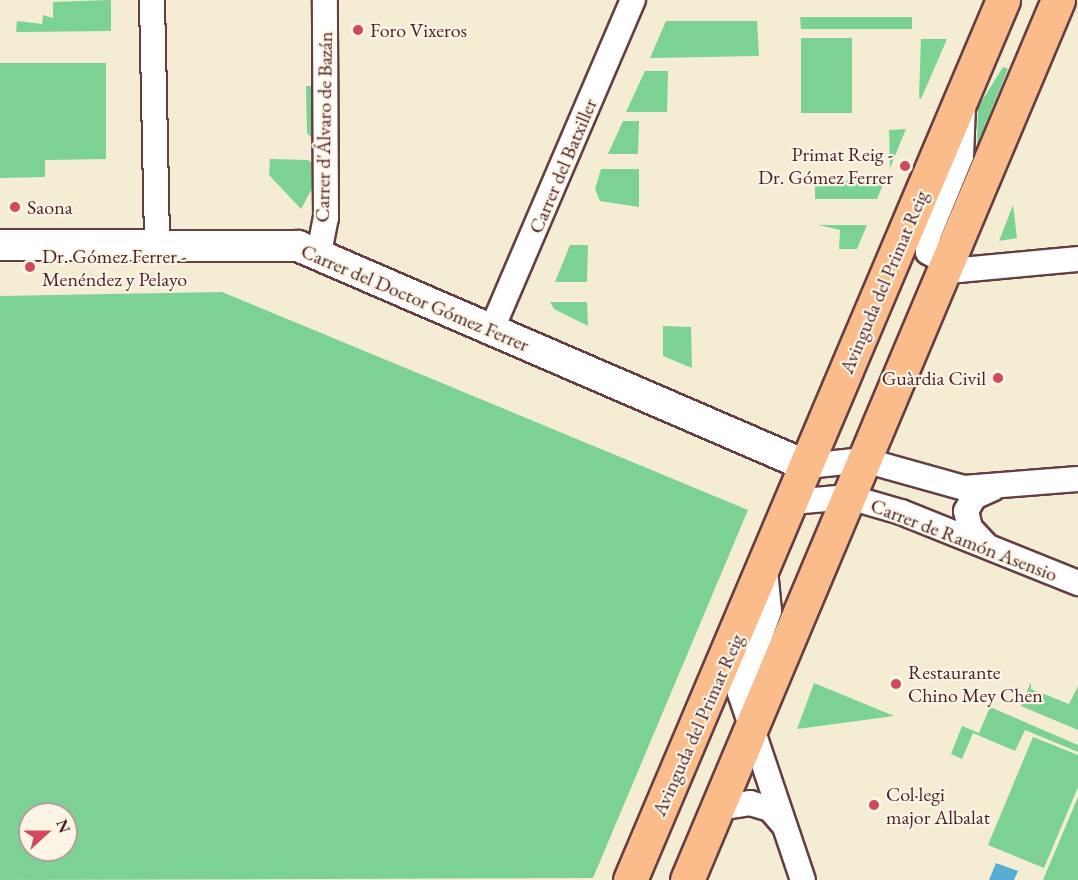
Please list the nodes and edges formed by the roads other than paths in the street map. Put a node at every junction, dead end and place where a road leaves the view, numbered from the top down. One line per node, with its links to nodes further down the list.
1 (152, 0): 7 (street)
2 (325, 0): 9 (street, Carrer d'Álvaro de Bazán)
3 (633, 0): 12 (street, Carrer del Batxiller)
4 (1003, 0): 6 (main road, Avinguda del Primat Reig)
5 (1058, 0): 11 (main road)
6 (963, 99): 11 (street, Avinguda del Primat Reig); 14 (main road, Avinguda del Primat Reig)
7 (157, 244): 8 (street, Carrer del Doctor Gómez Ferrer); 9 (street, Carrer del Doctor Gómez Ferrer)
8 (0, 245)
9 (319, 253): 12 (street, Carrer del Doctor Gómez Ferrer)
10 (1078, 259): 11 (street)
11 (946, 265): 13 (main road)
12 (491, 331): 14 (street, Carrer del Doctor Gómez Ferrer)
13 (864, 460): 14 (street); 16 (street); 17 (main road)
14 (807, 466): 18 (main road, Avinguda del Primat Reig)
15 (1078, 479): 16 (street)
16 (992, 489): 19 (street)
17 (849, 497): 18 (street); 19 (street, Carrer de Ramón Asensio); 22 (main road)
18 (792, 501): 20 (main road, Avinguda del Primat Reig)
19 (985, 544): 21 (street, Carrer de Ramón Asensio)
20 (765, 570): 22 (street, Avinguda del Primat Reig); 25 (main road, Avinguda del Primat Reig)
21 (1078, 583)
22 (750, 730): 23 (main road); 24 (street, Avinguda del Primat Reig)
23 (712, 819): 24 (street); 26 (main road)
24 (783, 824): 27 (street, Avinguda del Primat Reig)
25 (630, 880)
26 (687, 880)
27 (803, 880)

